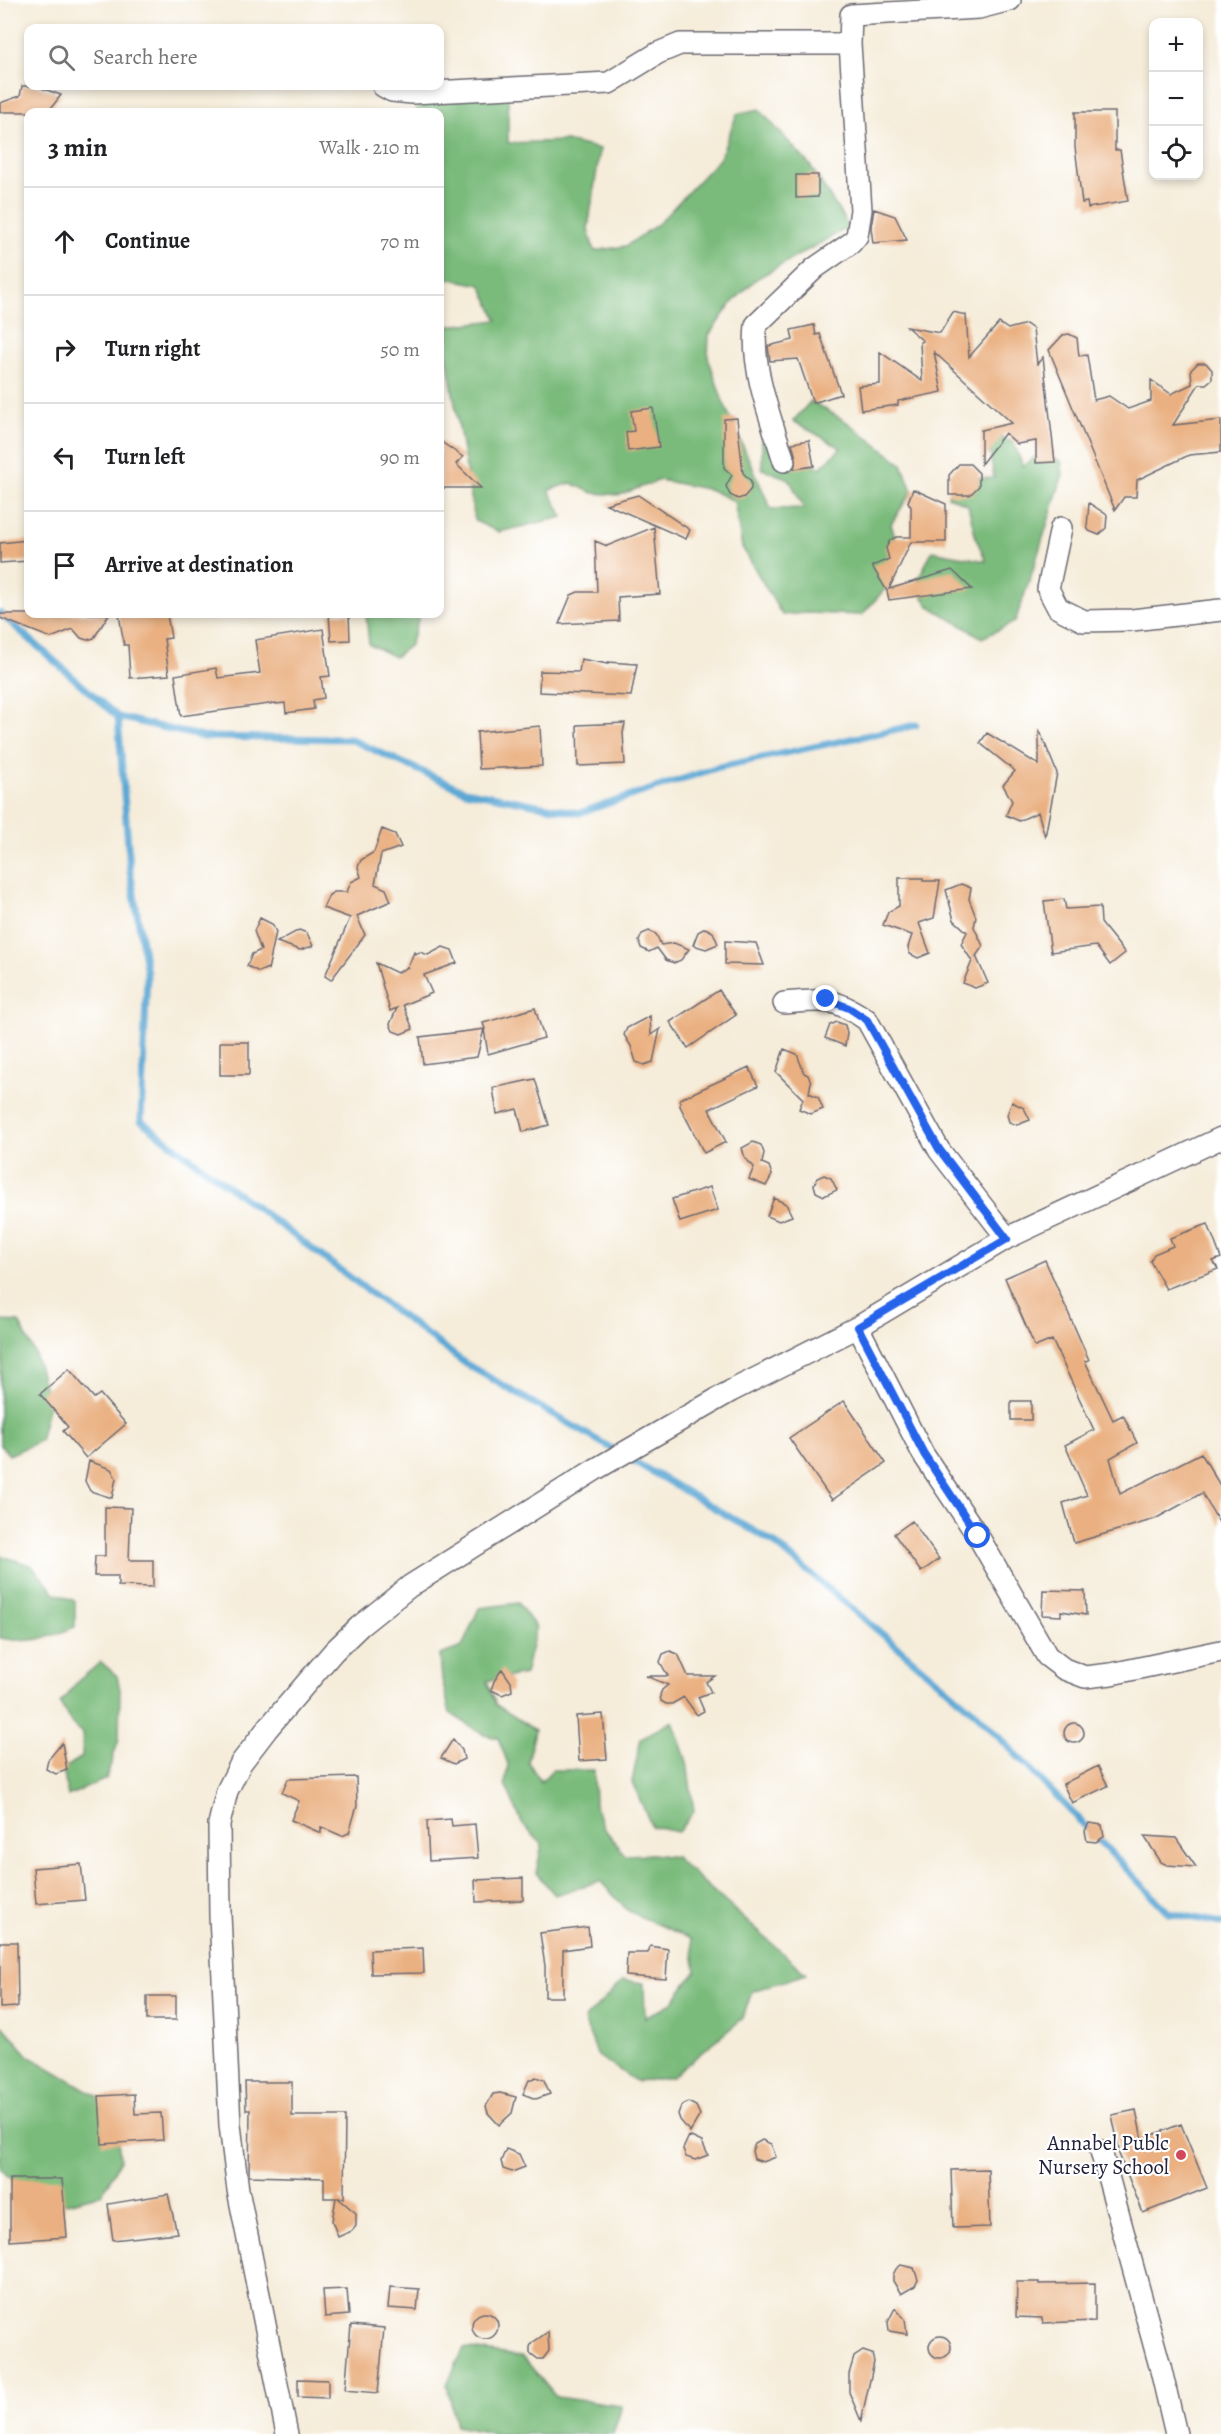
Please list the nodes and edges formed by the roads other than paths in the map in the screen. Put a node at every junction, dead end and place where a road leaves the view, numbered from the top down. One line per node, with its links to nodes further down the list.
1 (1010, 0): 2 (street)
2 (850, 44): 3 (street); 4 (street)
3 (390, 90)
4 (784, 461)
5 (1061, 528): 6 (street)
6 (1221, 610)
7 (784, 1003): 9 (street)
8 (1221, 1138): 9 (street)
9 (1007, 1239): 10 (street)
10 (858, 1327): 11 (street); 13 (street)
11 (1221, 1651)
12 (1101, 2151): 14 (street)
13 (287, 2434)
14 (1176, 2434)

